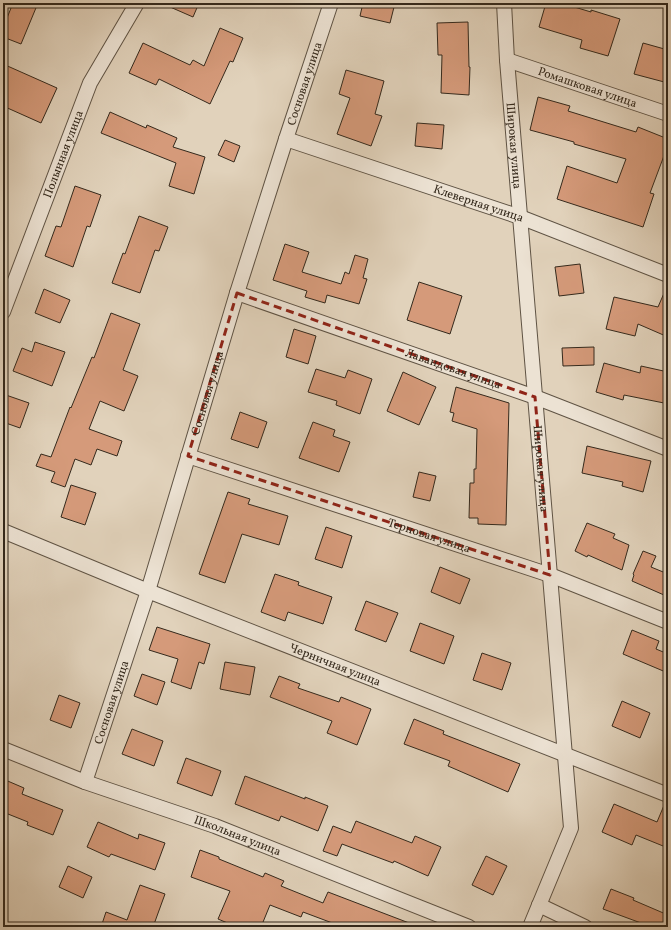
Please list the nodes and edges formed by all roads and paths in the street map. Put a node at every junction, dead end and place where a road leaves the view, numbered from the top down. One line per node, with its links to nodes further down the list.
1 (137, 3): 10 (street, Полынная улица)
2 (331, 3): 6 (street, Сосновая улица)
3 (504, 3): 4 (street, Широкая улица)
4 (507, 60): 5 (street, Ромашковая улица); 7 (street, Широкая улица)
5 (668, 114)
6 (286, 139): 7 (street, Клеверная улица); 9 (street, Сосновая улица)
7 (520, 217): 8 (street, Клеверная улица); 11 (street, Широкая улица)
8 (668, 275)
9 (237, 293): 11 (street, Лавандовая улица); 13 (street, Сосновая улица)
10 (3, 312)
11 (535, 397): 12 (street, Лавандовая улица); 15 (street, Широкая улица)
12 (668, 449)
13 (188, 456): 15 (street, Терновая улица); 16 (street, Сосновая улица)
14 (3, 531): 16 (street, Черничная улица)
15 (550, 575): 17 (street, Терновая улица); 19 (street, Широкая улица)
16 (148, 591): 19 (street, Черничная улица); 20 (street, Сосновая улица)
17 (668, 622)
18 (3, 749): 20 (street, Школьная улица)
19 (566, 756): 21 (street, Черничная улица); 22 (street, Широкая улица)
20 (84, 782): 23 (street, Школьная улица)
21 (668, 795)
22 (539, 905): 24 (street, Широкая улица); 25 (street)
23 (469, 927)
24 (530, 927)
25 (585, 927)

